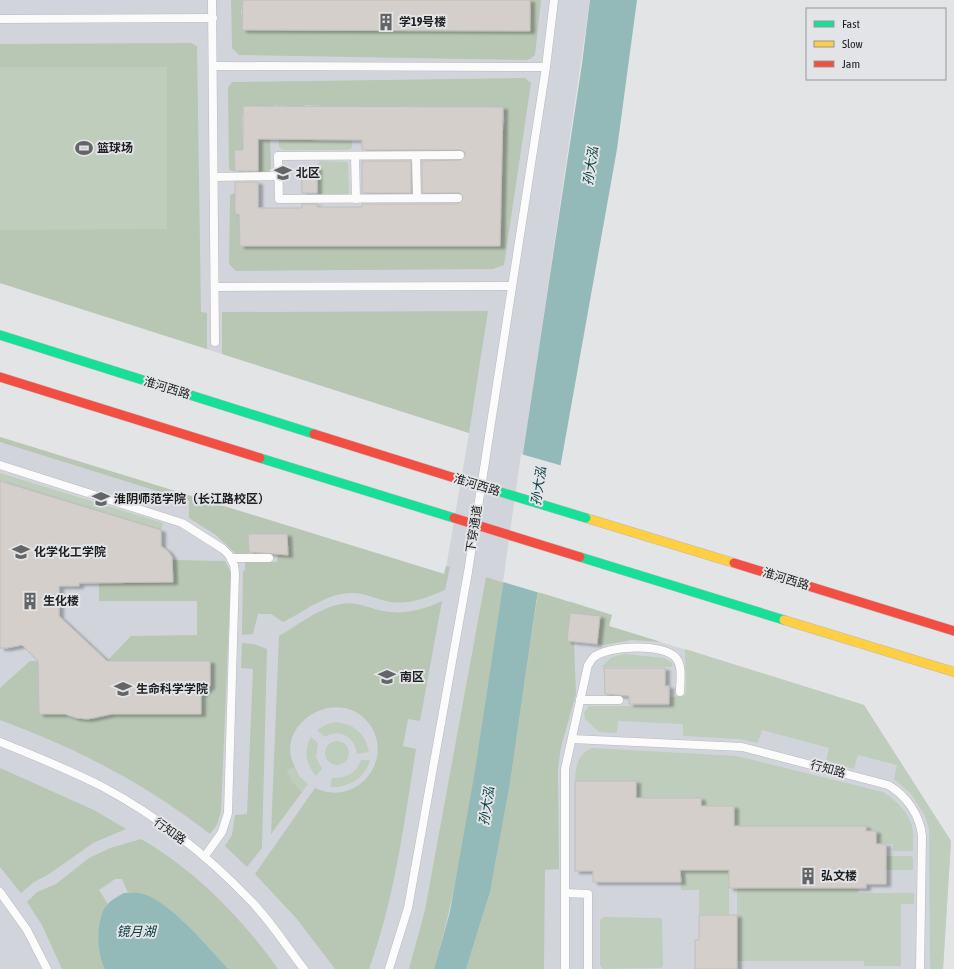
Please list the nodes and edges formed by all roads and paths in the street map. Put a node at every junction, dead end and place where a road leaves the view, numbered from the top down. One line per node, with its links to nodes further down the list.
1 (212, 0): 3 (lane)
2 (554, 0): 6 (lane, 下穿通道)
3 (213, 18): 4 (lane); 5 (lane)
4 (0, 19)
5 (213, 66): 6 (lane); 11 (lane)
6 (546, 67): 15 (lane, 下穿通道)
7 (460, 155): 9 (lane)
8 (355, 156): 9 (lane); 10 (lane); 14 (lane)
9 (416, 156): 12 (lane)
10 (278, 176): 11 (lane); 14 (lane)
11 (214, 177): 16 (lane)
12 (417, 198): 13 (lane); 14 (lane)
13 (458, 198)
14 (356, 199)
15 (512, 286): 16 (lane); 35 (lane, 下穿通道)
16 (215, 287): 18 (lane)
17 (0, 335): 23 (main road, 淮河西路, bridge)
18 (215, 342)
19 (0, 377): 24 (main road, bridge)
20 (0, 465): 21 (lane)
21 (231, 558): 22 (lane); 30 (lane)
22 (268, 558)
23 (954, 631)
24 (954, 672)
25 (680, 692): 26 (lane)
26 (580, 700): 27 (lane); 28 (lane)
27 (619, 700)
28 (572, 740): 32 (lane); 38 (lane, 行知路)
29 (0, 742): 30 (lane, 行知路)
30 (205, 856): 34 (lane, 行知路)
31 (0, 892): 33 (lane)
32 (566, 893): 36 (lane); 37 (lane)
33 (46, 969)
34 (304, 969)
35 (389, 969)
36 (565, 969)
37 (588, 969)
38 (920, 969)

